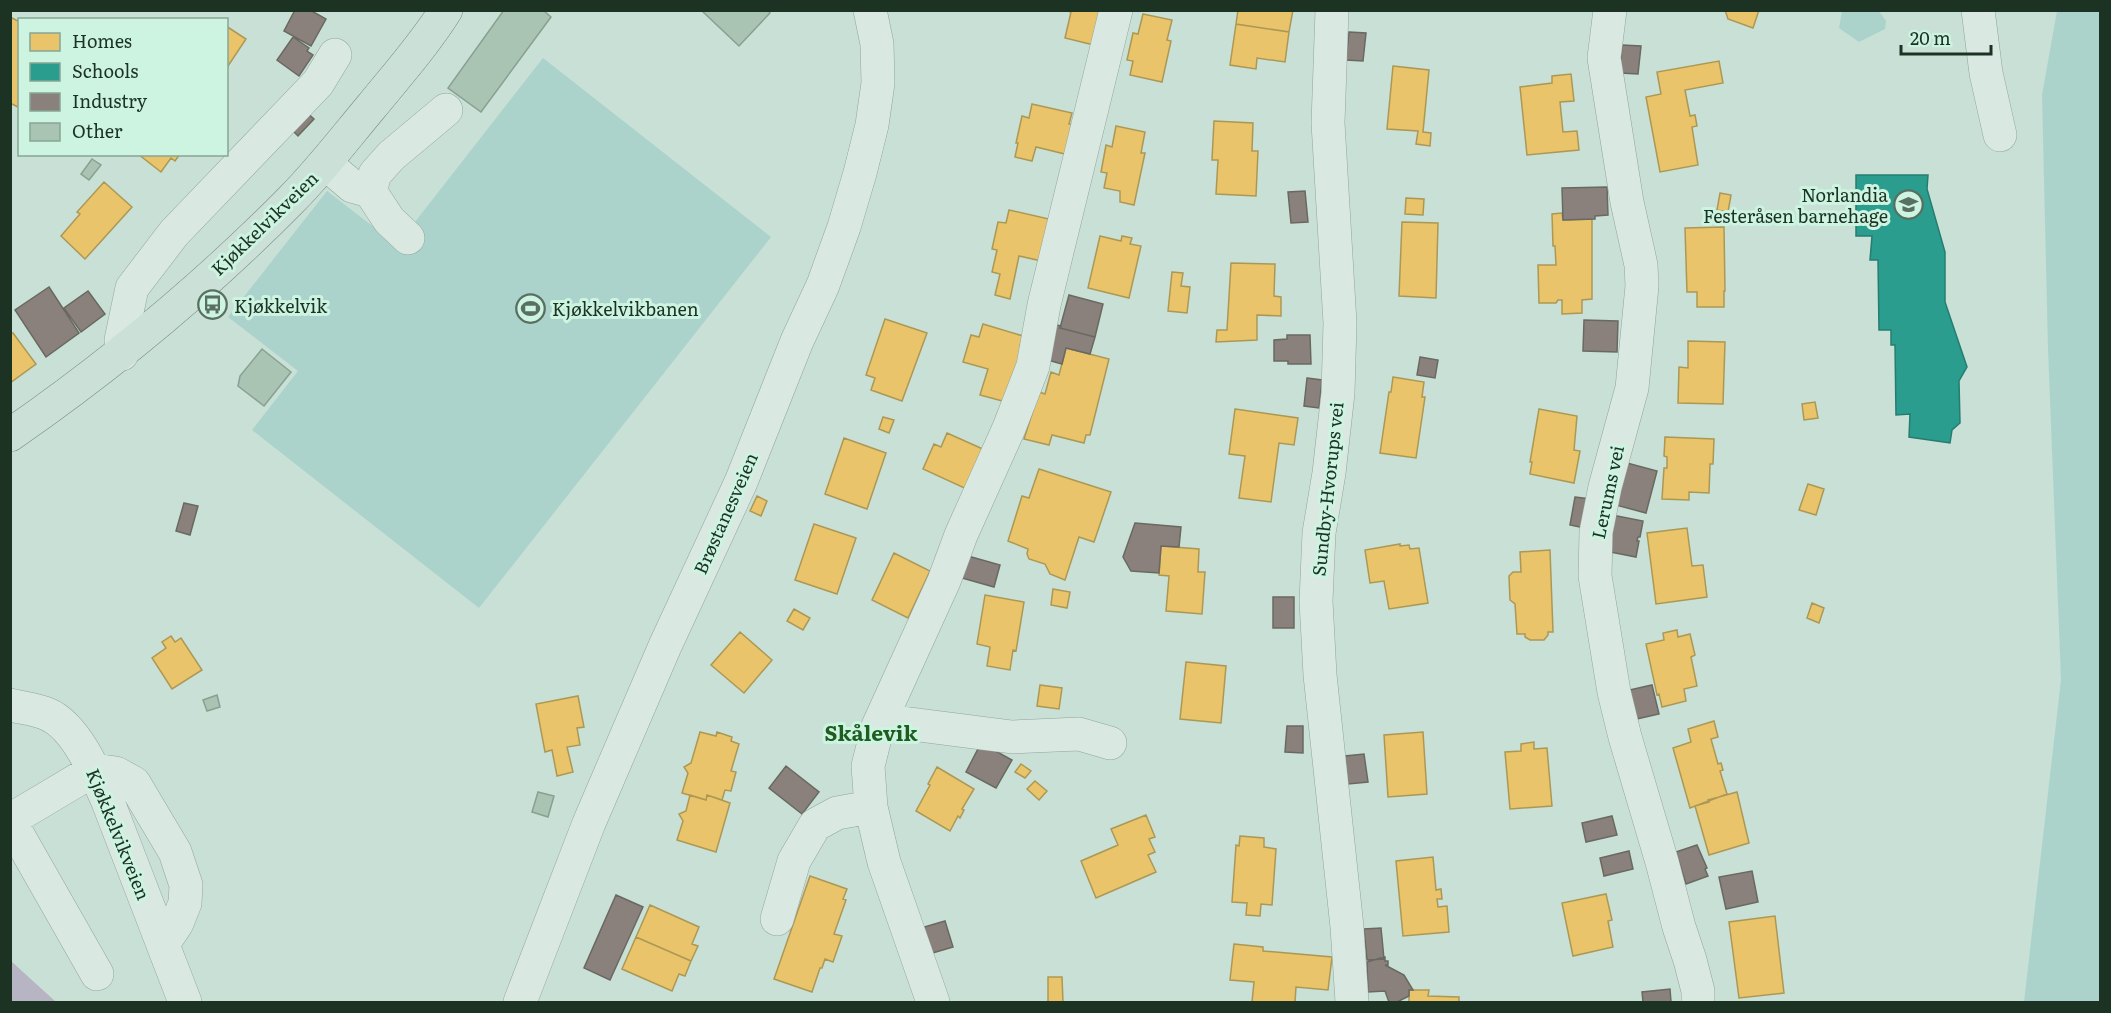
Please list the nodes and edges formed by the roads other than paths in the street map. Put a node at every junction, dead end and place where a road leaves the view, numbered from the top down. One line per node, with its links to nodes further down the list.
1 (446, 10): 10 (main road, Kjøkkelvikveien)
2 (870, 10): 25 (street, Brøstanesveien)
3 (1116, 10): 16 (street)
4 (1332, 10): 27 (street, Sundby-Hvorups vei)
5 (1610, 10): 28 (street, Lerums vei)
6 (1977, 10): 9 (street)
7 (335, 55): 13 (street)
8 (446, 110): 11 (street)
9 (2000, 135)
10 (325, 163): 11 (street, Kjøkkelvikveien); 13 (main road, Kjøkkelvikveien)
11 (370, 191): 12 (street)
12 (408, 238)
13 (122, 354): 14 (main road, Kjøkkelvikveien)
14 (22, 429)
15 (10, 705): 18 (street, Kjøkkelvikveien)
16 (878, 726): 17 (street); 19 (street)
17 (1110, 743)
18 (94, 770): 20 (street); 22 (street, Kjøkkelvikveien); 22 (street)
19 (871, 807): 21 (street); 26 (street)
20 (10, 820): 23 (street)
21 (777, 919)
22 (163, 944): 24 (street, Kjøkkelvikveien)
23 (97, 974)
24 (185, 1002)
25 (520, 1002)
26 (933, 1002)
27 (1352, 1002)
28 (1698, 1002)

